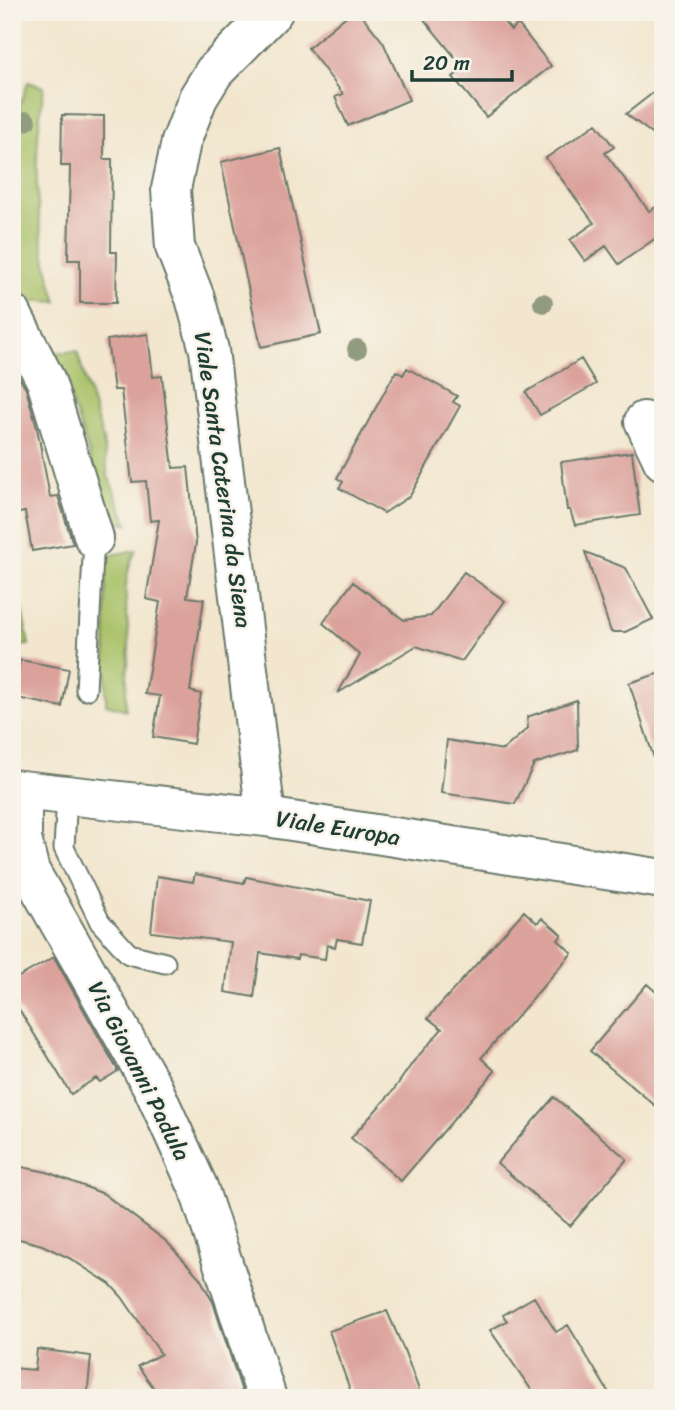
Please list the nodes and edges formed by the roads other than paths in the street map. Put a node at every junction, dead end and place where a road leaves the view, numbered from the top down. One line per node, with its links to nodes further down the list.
1 (273, 12): 9 (street, Viale Santa Caterina da Siena)
2 (12, 314): 5 (street)
3 (645, 422): 4 (street)
4 (663, 461)
5 (94, 538): 6 (lane)
6 (86, 690)
7 (17, 790): 8 (street, Viale Europa); 12 (street, Via Giovanni Padula)
8 (67, 795): 9 (street, Viale Europa); 11 (lane)
9 (266, 817): 10 (street, Viale Europa)
10 (663, 879)
11 (165, 963)
12 (267, 1398)

